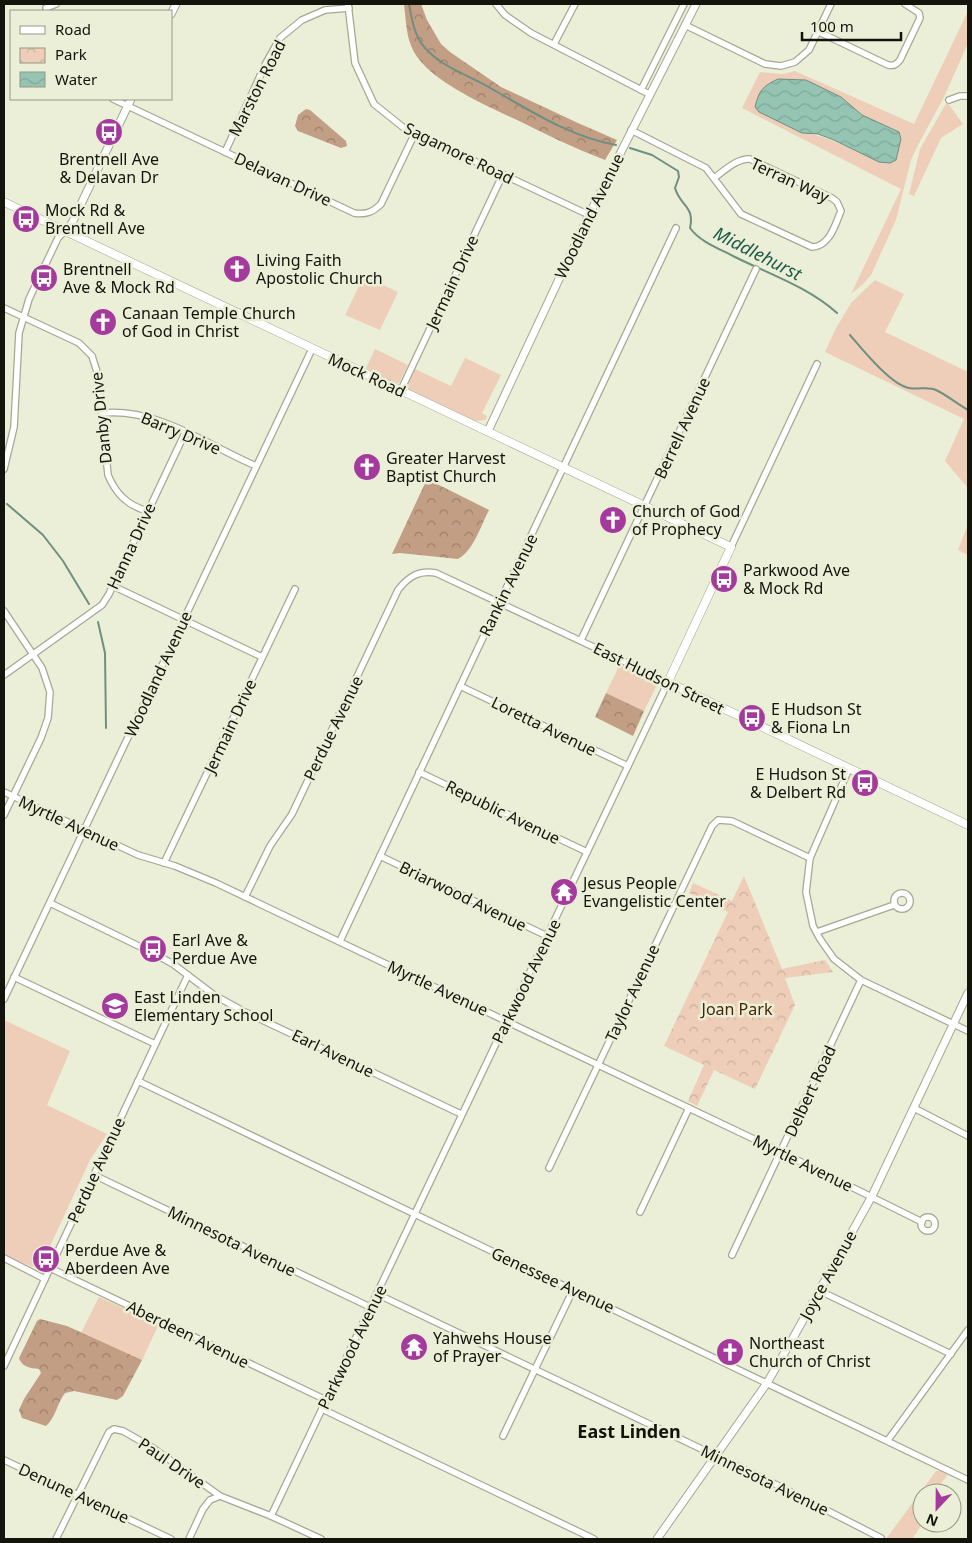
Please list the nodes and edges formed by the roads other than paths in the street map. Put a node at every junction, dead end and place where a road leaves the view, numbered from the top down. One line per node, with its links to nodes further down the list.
1 (56, 4): 9 (street)
2 (496, 4): 12 (street)
3 (575, 4): 12 (street)
4 (684, 4): 13 (street)
5 (696, 4): 10 (street, Woodland Avenue)
6 (832, 4): 11 (street)
7 (905, 4): 11 (street)
8 (349, 6): 19 (street, Sagamore Road); 20 (street, Marston Road)
9 (45, 8)
10 (686, 25): 11 (street); 14 (street, Woodland Avenue)
11 (818, 32)
12 (554, 44): 13 (street)
13 (641, 90): 14 (street)
14 (649, 94): 18 (street, Woodland Avenue)
15 (968, 96): 16 (street)
16 (949, 100)
17 (129, 102): 20 (street, Delavan Drive); 26 (street)
18 (631, 130): 22 (street); 24 (street, Woodland Avenue)
19 (416, 133): 20 (street, Delavan Drive); 21 (street, Sagamore Road)
20 (225, 152)
21 (503, 174): 24 (street, Sagamore Road); 32 (street, Jermain Drive)
22 (714, 178): 22 (street, Terran Way)
23 (4, 202): 26 (main road, Mock Road)
24 (589, 215): 34 (street, Woodland Avenue)
25 (676, 228): 37 (street, Rankin Avenue)
26 (65, 231): 29 (street); 30 (main road, Mock Road)
27 (756, 269): 39 (street, Berrell Avenue)
28 (4, 308): 29 (street, Danby Drive)
29 (24, 316): 33 (street, Danby Drive); 38 (street)
30 (312, 349): 32 (main road, Mock Road); 36 (street, Woodland Avenue)
31 (817, 364): 41 (street, Parkwood Avenue)
32 (401, 390): 34 (main road, Mock Road)
33 (103, 413): 35 (street, Barry Drive); 40 (street, Danby Drive)
34 (488, 431): 37 (main road, Mock Road)
35 (185, 433): 36 (street, Barry Drive); 40 (street, Hanna Drive)
36 (256, 466): 47 (street, Woodland Avenue)
37 (563, 468): 39 (main road, Mock Road); 45 (street, Rankin Avenue)
38 (4, 469)
39 (646, 505): 41 (main road, Mock Road); 48 (street, Berrell Avenue)
40 (147, 511): 43 (street, Hanna Drive)
41 (731, 547): 52 (main road, Parkwood Avenue)
42 (430, 572): 45 (street, East Hudson Street); 66 (street, Perdue Avenue)
43 (113, 586): 47 (street); 49 (street, Hanna Drive)
44 (295, 589): 50 (street, Jermain Drive)
45 (500, 602): 48 (street, East Hudson Street); 53 (street, Rankin Avenue)
46 (4, 611): 49 (street)
47 (184, 620): 50 (street); 61 (street, Woodland Avenue)
48 (581, 640): 52 (street, East Hudson Street)
49 (33, 653): 51 (street, Hanna Drive); 58 (street)
50 (262, 657): 65 (street, Jermain Drive)
51 (4, 675)
52 (668, 682): 54 (street, Parkwood Avenue); 55 (main road, East Hudson Street)
53 (460, 686): 54 (street, Loretta Avenue); 56 (street, Rankin Avenue)
54 (628, 766): 62 (street, Parkwood Avenue)
55 (850, 769): 60 (main road, East Hudson Street); 64 (street)
56 (419, 772): 62 (street, Republic Avenue); 63 (street, Rankin Avenue)
57 (4, 792): 58 (street, Myrtle Avenue)
58 (13, 796): 59 (street); 61 (street, Myrtle Avenue)
59 (4, 815)
60 (968, 824)
61 (84, 830): 65 (street, Myrtle Avenue); 67 (street, Woodland Avenue)
62 (587, 852): 70 (street, Parkwood Avenue)
63 (380, 856): 70 (street, Briarwood Avenue); 71 (street, Rankin Avenue)
64 (810, 858): 69 (street); 81 (street, Taylor Avenue)
65 (164, 863): 66 (street, Myrtle Avenue)
66 (245, 897): 71 (street, Myrtle Avenue)
67 (50, 903): 72 (street, Earl Avenue); 73 (street, Woodland Avenue)
68 (894, 904): 69 (street)
69 (817, 932): 74 (street)
70 (547, 936): 77 (street, Parkwood Avenue)
71 (340, 942): 77 (street, Myrtle Avenue)
72 (188, 975): 80 (street, Perdue Avenue); 85 (street, Earl Avenue)
73 (14, 977): 76 (street, Woodland Avenue); 80 (street)
74 (861, 980): 78 (street); 87 (street, Delbert Road)
75 (968, 993): 78 (street, Joyce Avenue)
76 (4, 999)
77 (507, 1021): 81 (street, Myrtle Avenue); 85 (street, Parkwood Avenue)
78 (954, 1024): 79 (street); 84 (street, Joyce Avenue)
79 (968, 1031)
80 (155, 1044): 82 (street, Perdue Avenue)
81 (598, 1065): 83 (street, Myrtle Avenue); 88 (street, Taylor Avenue)
82 (138, 1082): 89 (street, Perdue Avenue); 92 (street, Genessee Avenue)
83 (689, 1108): 87 (street, Myrtle Avenue); 91 (street)
84 (914, 1108): 86 (street); 90 (street, Joyce Avenue)
85 (462, 1114): 92 (street, Parkwood Avenue)
86 (968, 1136)
87 (781, 1152): 90 (street, Myrtle Avenue); 94 (street, Delbert Road)
88 (549, 1168)
89 (94, 1175): 96 (street, Perdue Avenue); 101 (street, Minnesota Avenue)
90 (872, 1196): 93 (street, Myrtle Avenue); 99 (street, Joyce Avenue)
91 (640, 1212)
92 (415, 1214): 98 (street, Genessee Avenue); 100 (street, Parkwood Avenue)
93 (922, 1222)
94 (732, 1255)
95 (4, 1258): 97 (street)
96 (50, 1268): 97 (street, Perdue Avenue); 107 (street, Aberdeen Avenue)
97 (44, 1279): 104 (street, Perdue Avenue)
98 (573, 1290): 105 (street); 106 (street, Genessee Avenue)
99 (820, 1291): 103 (street); 106 (street, Joyce Avenue)
100 (377, 1294): 101 (street, Parkwood Avenue); 105 (street, Minnesota Avenue)
101 (370, 1307): 107 (street, Parkwood Avenue)
102 (968, 1330): 103 (street)
103 (951, 1354): 110 (street)
104 (4, 1366)
105 (534, 1369): 109 (street); 111 (street, Minnesota Avenue)
106 (767, 1383): 110 (street, Genessee Avenue); 111 (street, Joyce Avenue)
107 (326, 1400): 108 (street, Parkwood Avenue)
108 (322, 1409): 116 (street, Parkwood Avenue); 122 (street)
109 (502, 1436)
110 (888, 1440): 113 (street, Genessee Avenue)
111 (716, 1456): 117 (street, Minnesota Avenue); 123 (street, Joyce Avenue)
112 (4, 1460): 114 (street, Denune Avenue)
113 (968, 1480)
114 (78, 1496): 115 (street, Paul Drive); 118 (street); 119 (street, Denune Avenue)
115 (220, 1496): 116 (street); 120 (street)
116 (271, 1516): 121 (street)
117 (881, 1538)
118 (56, 1539)
119 (171, 1539)
120 (189, 1539)
121 (321, 1539)
122 (594, 1539)
123 (657, 1539)

